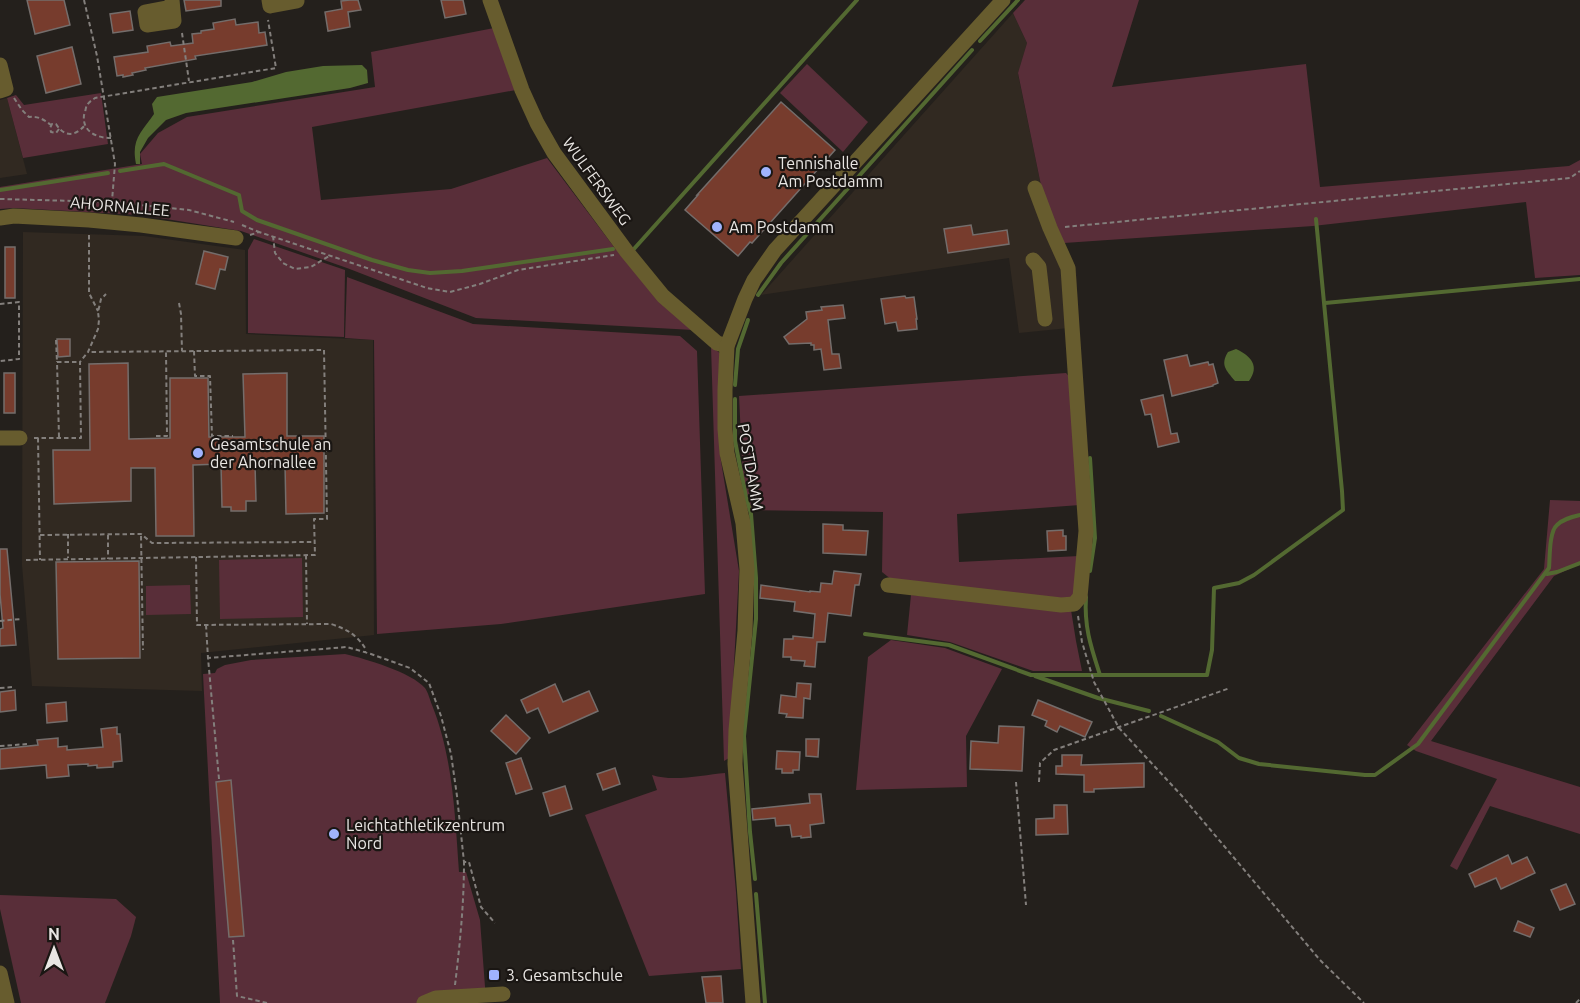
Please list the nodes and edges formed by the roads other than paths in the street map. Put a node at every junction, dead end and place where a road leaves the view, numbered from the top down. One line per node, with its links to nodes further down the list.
1 (296, 0): 4 (street)
2 (490, 0): 12 (street, WULFERSWEG)
3 (1003, 0): 12 (street, POSTDAMM)
4 (270, 3)
5 (0, 65): 6 (street)
6 (3, 90)
7 (1035, 188): 15 (street)
8 (0, 218): 9 (street, AHORNALLEE)
9 (236, 238)
10 (1033, 260): 11 (street)
11 (1045, 319)
12 (727, 346): 20 (street, POSTDAMM)
13 (0, 438): 14 (street)
14 (20, 438)
15 (888, 585)
16 (0, 973): 18 (street)
17 (503, 994): 19 (street)
18 (7, 1003)
19 (424, 1003)
20 (753, 1003)

